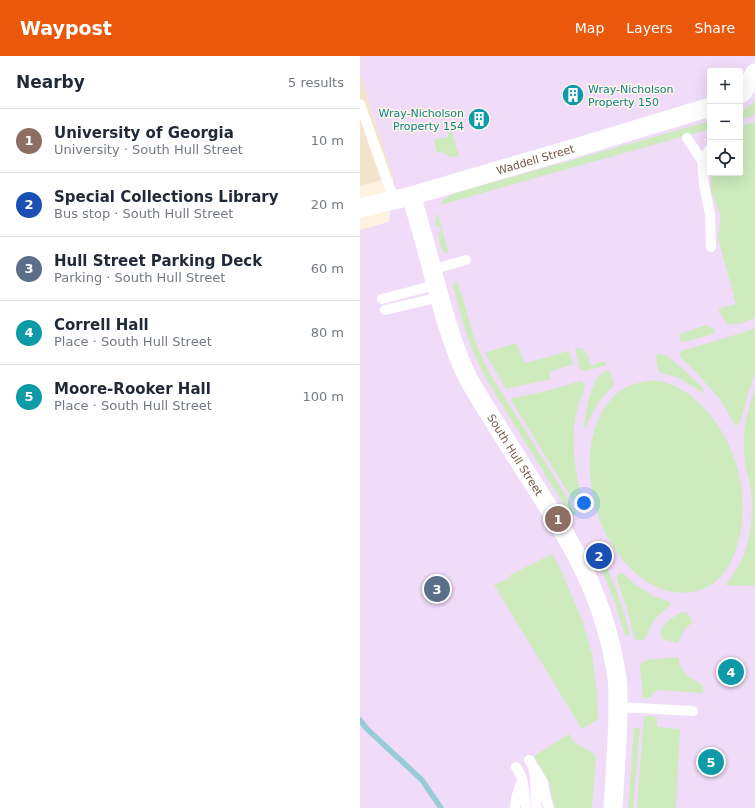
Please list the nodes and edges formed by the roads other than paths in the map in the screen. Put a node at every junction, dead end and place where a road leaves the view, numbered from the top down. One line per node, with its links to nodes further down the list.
1 (755, 75): 2 (street)
2 (743, 92)
3 (360, 104): 8 (lane)
4 (707, 108): 8 (street, Waddell Street)
5 (687, 138): 7 (lane)
6 (707, 154): 7 (lane)
7 (702, 161): 10 (lane)
8 (403, 198): 9 (street, Waddell Street); 12 (street, South Hull Street)
9 (360, 208)
10 (711, 247)
11 (466, 260): 12 (lane)
12 (436, 284): 13 (lane); 14 (lane); 15 (street, South Hull Street)
13 (382, 299)
14 (385, 310)
15 (618, 707): 16 (lane); 23 (street, South Hull Street)
16 (693, 711)
17 (516, 767): 18 (lane)
18 (522, 780): 19 (lane); 20 (lane)
19 (515, 808)
20 (526, 808)
21 (538, 808): 22 (lane)
22 (549, 808)
23 (613, 808)

